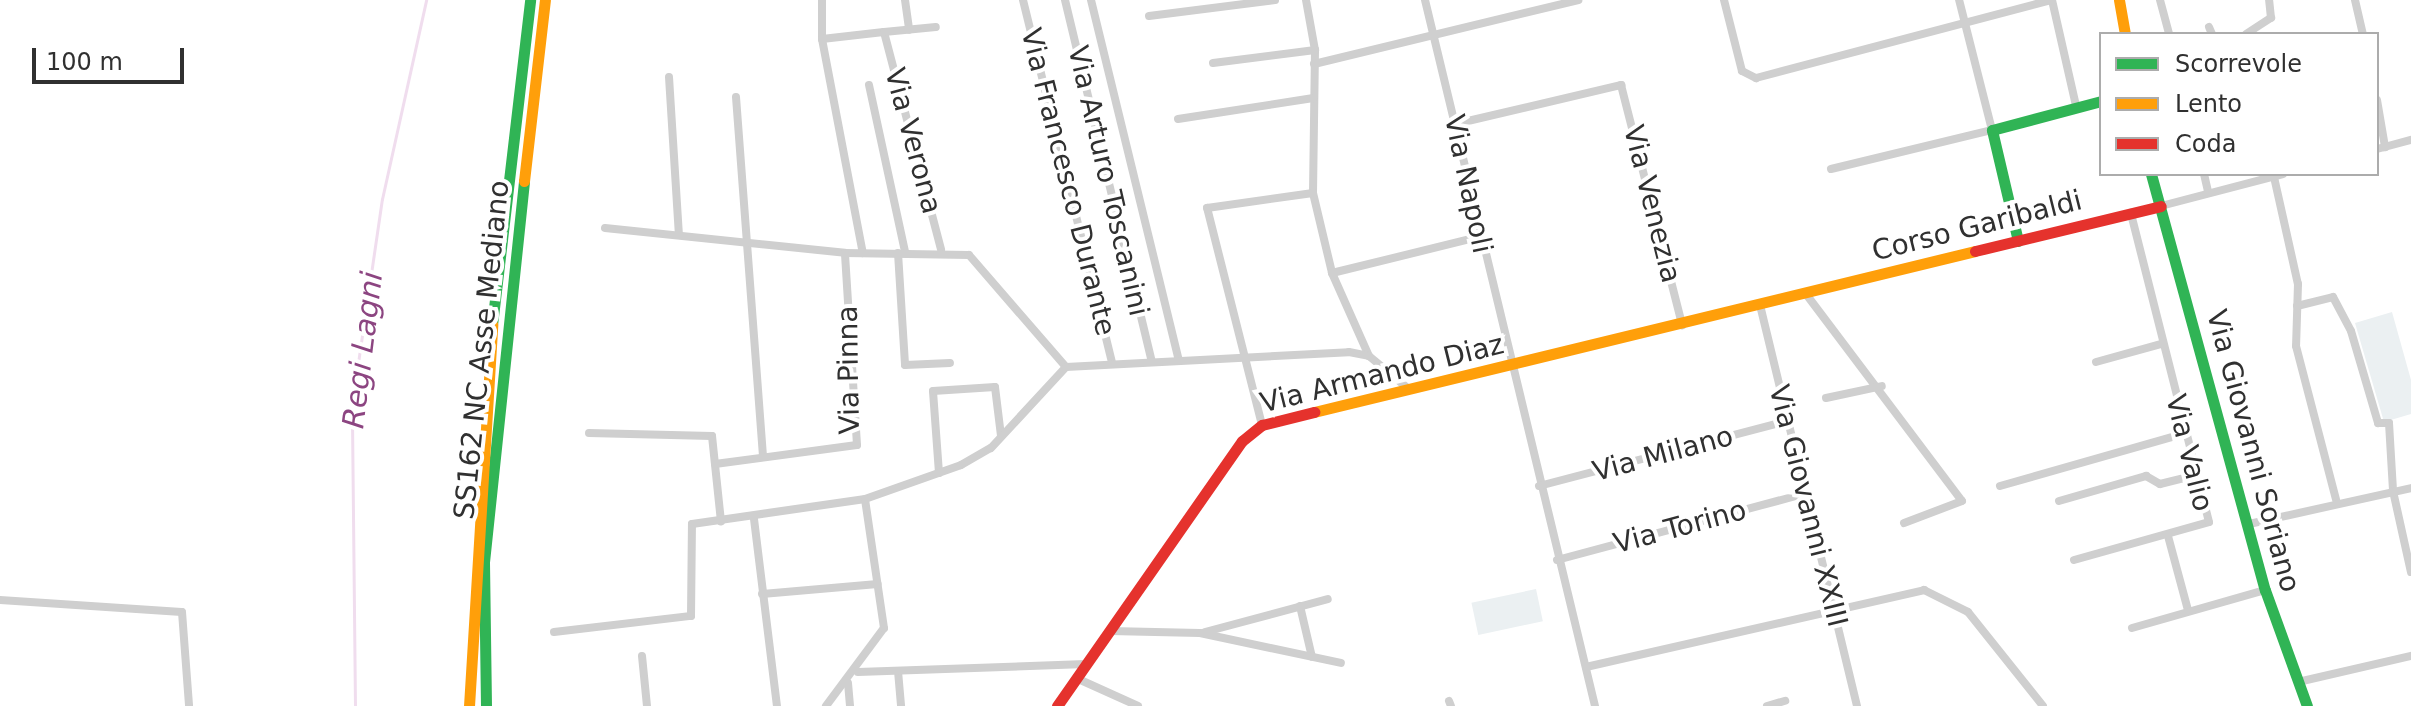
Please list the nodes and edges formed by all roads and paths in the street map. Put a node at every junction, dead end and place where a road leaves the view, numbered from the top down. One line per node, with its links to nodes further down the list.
1 (530, 0): 131 (main road, SS162 NC Asse Mediano)
2 (545, 0): 132 (main road, SS162 NC Asse Mediano)
3 (822, 0): 29 (street)
4 (905, 0): 22 (street, Via Verona)
5 (1023, 0): 75 (street, Via Francesco Durante)
6 (1065, 0): 72 (street, Via Arturo Toscanini)
7 (1091, 0): 70 (street)
8 (1275, 0): 19 (street)
9 (1306, 0): 30 (street)
10 (1425, 0): 28 (street, Via Napoli)
11 (1578, 0): 28 (street)
12 (1724, 0): 20 (street)
13 (1959, 0): 20 (street)
14 (2052, 0): 20 (street); 38 (street)
15 (2119, 0): 24 (main road)
16 (2160, 0): 25 (street)
17 (2269, 0): 26 (street)
18 (2355, 0): 27 (street)
19 (1149, 16)
20 (1965, 23): 42 (street)
21 (936, 27): 22 (street, Via Verona)
22 (909, 30): 23 (street, Via Verona)
23 (884, 32): 29 (street, Via Verona); 59 (street, Via Verona)
24 (2125, 32)
25 (2168, 32)
26 (2249, 32)
27 (2363, 32)
28 (1435, 36): 32 (street); 40 (street, Via Napoli)
29 (822, 39): 62 (street)
30 (1315, 50): 31 (street); 32 (street)
31 (1213, 63)
32 (1314, 64): 36 (street)
33 (669, 77): 55 (street)
34 (869, 85): 60 (street)
35 (736, 97): 58 (street)
36 (1313, 98): 39 (street); 51 (street)
37 (2099, 101): 38 (main road)
38 (2076, 106): 42 (main road)
39 (1178, 119)
40 (1455, 124): 56 (street, Via Napoli); 67 (street, Via Venezia)
41 (2379, 124): 44 (street)
42 (1992, 130): 45 (street); 57 (main road)
43 (2411, 140): 44 (street)
44 (2381, 148)
45 (1831, 169)
46 (2152, 176): 52 (main road, Via Giovanni Soriano)
47 (2204, 176): 50 (street)
48 (2278, 176): 66 (street)
49 (2258, 177): 50 (street)
50 (2208, 191): 52 (street)
51 (1313, 193): 63 (street); 71 (street)
52 (2161, 206): 53 (main road, Corso Garibaldi); 101 (main road, Via Giovanni Soriano)
53 (2131, 213): 57 (main road, Corso Garibaldi); 68 (street, Via Valio)
54 (605, 228): 55 (street)
55 (679, 235): 58 (street)
56 (1479, 237): 63 (street); 77 (street, Via Napoli)
57 (2018, 241): 64 (main road, Corso Garibaldi)
58 (751, 242): 61 (street); 86 (street)
59 (941, 250): 60 (street); 76 (street)
60 (902, 252): 62 (street); 74 (street)
61 (845, 253): 62 (street); 86 (street, Via Pinna)
62 (863, 253)
63 (1332, 273): 69 (street)
64 (1806, 294): 65 (main road, Via Armando Diaz); 78 (street)
65 (1760, 305): 67 (main road, Via Armando Diaz); 81 (street, Via Giovanni XXIII)
66 (2297, 306): 93 (street); 96 (street)
67 (1682, 325): 77 (main road, Via Armando Diaz)
68 (2161, 344): 73 (street); 84 (street, Via Valio)
69 (1369, 356): 71 (street); 79 (street)
70 (1179, 360): 71 (street); 72 (street)
71 (1242, 360): 82 (street)
72 (1152, 362): 75 (street)
73 (2096, 362)
74 (950, 363)
75 (1112, 363): 76 (street)
76 (1066, 367): 85 (street)
77 (1509, 368): 79 (main road, Via Armando Diaz); 90 (street, Via Napoli)
78 (1882, 386): 80 (street); 100 (street)
79 (1411, 392): 82 (main road, Via Armando Diaz)
80 (1826, 398)
81 (1786, 421): 90 (street, Via Milano); 94 (street, Via Giovanni XXIII)
82 (1262, 425): 115 (main road, Via Armando Diaz)
83 (589, 433): 87 (street)
84 (2186, 433): 89 (street, Via Valio); 91 (street)
85 (1001, 436): 88 (street); 88 (street)
86 (763, 456): 87 (street, Via Pinna)
87 (715, 464): 99 (street)
88 (939, 473): 95 (street)
89 (2197, 475): 97 (street); 102 (street, Via Valio)
90 (1539, 486): 103 (street, Via Napoli)
91 (2000, 486)
92 (2411, 488): 93 (street)
93 (2393, 491): 96 (street); 105 (street)
94 (1803, 494): 103 (street, Via Torino); 112 (street, Via Giovanni XXIII)
95 (865, 499): 98 (street); 106 (street)
96 (2336, 500): 101 (street)
97 (2059, 501)
98 (754, 519): 99 (street); 108 (street)
99 (721, 522): 116 (street)
100 (1904, 523)
101 (2249, 524): 107 (main road, Via Giovanni Soriano)
102 (2168, 536): 104 (street, Via Valio); 113 (street)
103 (1557, 560): 123 (street, Via Napoli)
104 (2074, 560)
105 (2411, 572)
106 (878, 584): 108 (street); 125 (street)
107 (2265, 590): 113 (street); 127 (main road, Via Giovanni Soriano)
108 (762, 594): 134 (street)
109 (1328, 599): 111 (street)
110 (0, 600): 130 (street)
111 (1300, 606): 117 (street); 120 (street)
112 (1833, 609): 123 (street); 142 (street, Via Giovanni XXIII); 143 (street)
113 (2188, 610): 114 (street)
114 (2132, 628)
115 (1110, 631): 117 (street); 122 (main road, Via Armando Diaz)
116 (554, 632)
117 (1200, 633): 120 (street)
118 (642, 656): 133 (street)
119 (2411, 656): 127 (street)
120 (1312, 657): 121 (street)
121 (1341, 663)
122 (1086, 664): 124 (street); 126 (main road, Via Armando Diaz)
123 (1586, 667): 140 (street, Via Napoli)
124 (898, 671): 125 (street); 137 (street)
125 (858, 672): 128 (street)
126 (1076, 678): 138 (main road, Via Armando Diaz); 139 (street)
127 (2298, 682): 144 (main road, Via Giovanni Soriano)
128 (848, 683): 135 (street); 136 (street)
129 (1785, 701): 141 (street)
130 (189, 706)
131 (467, 706)
132 (488, 706)
133 (647, 706)
134 (777, 706)
135 (826, 706)
136 (850, 706)
137 (901, 706)
138 (1057, 706)
139 (1138, 706)
140 (1595, 706)
141 (1767, 706)
142 (1857, 706)
143 (2043, 706)
144 (2307, 706)

